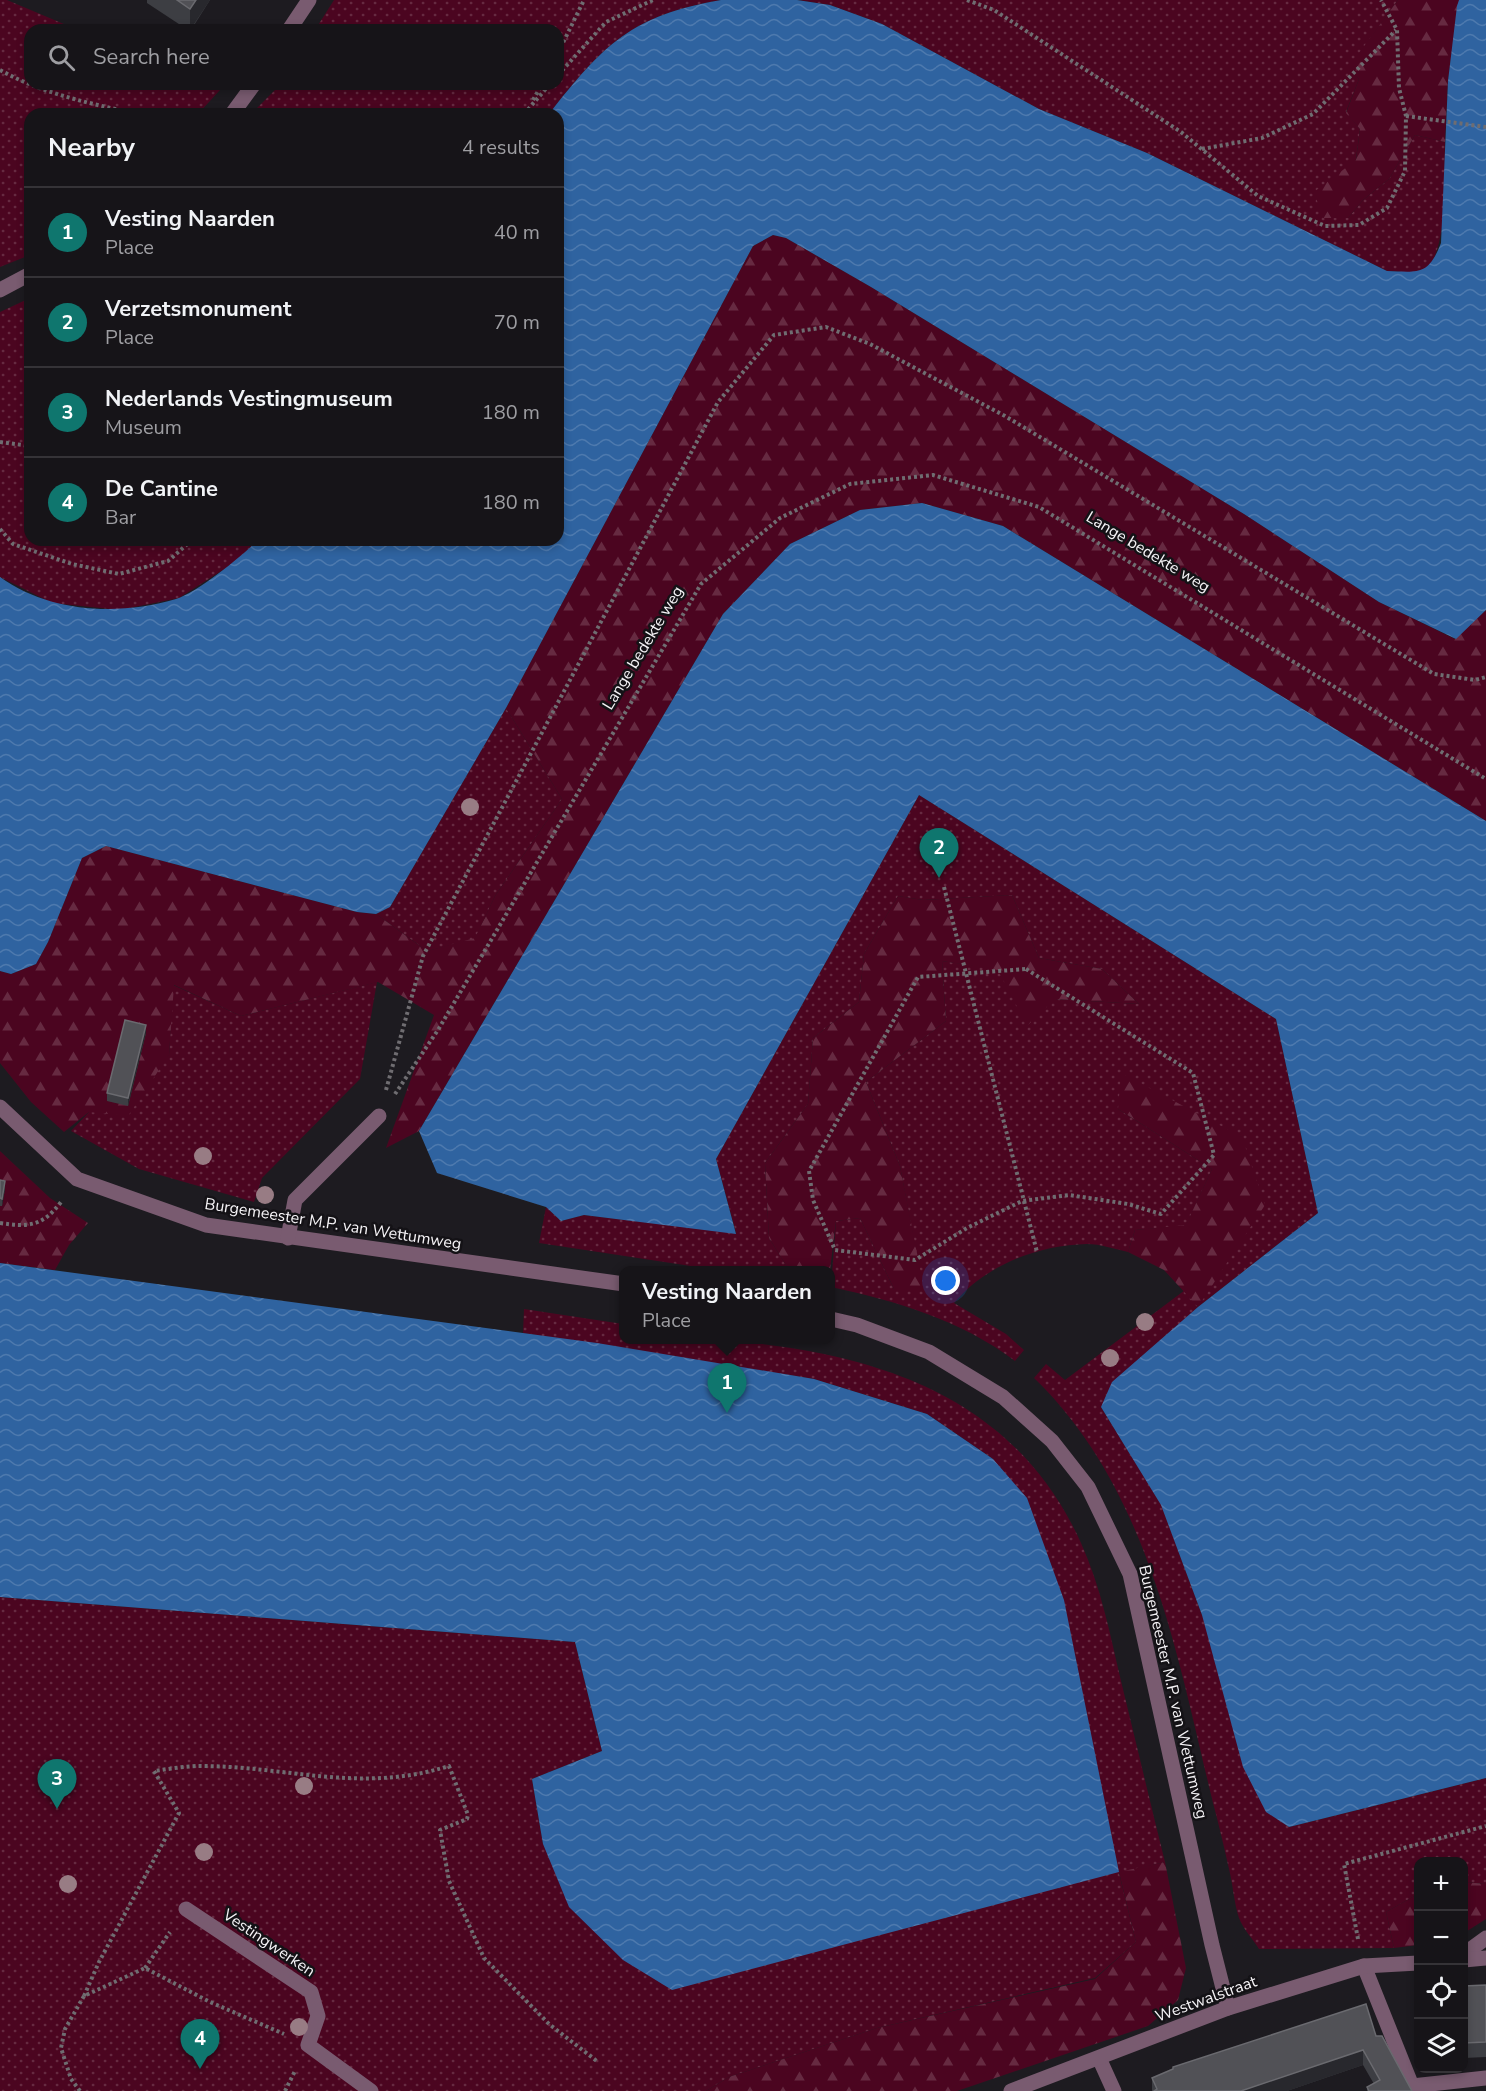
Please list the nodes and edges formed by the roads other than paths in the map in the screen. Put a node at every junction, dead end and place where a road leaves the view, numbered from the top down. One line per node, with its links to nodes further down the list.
1 (309, 0): 2 (street)
2 (293, 24)
3 (250, 90): 4 (street)
4 (236, 108)
5 (24, 277): 6 (street)
6 (0, 290)
7 (0, 1107): 9 (street, Burgemeester M.P. van Wettumweg)
8 (379, 1116): 9 (street)
9 (288, 1238): 10 (street, Burgemeester M.P. van Wettumweg)
10 (619, 1283)
11 (835, 1320): 19 (street, Burgemeester M.P. van Wettumweg)
12 (186, 1909): 23 (street, Vestingwerken)
13 (1486, 1938): 14 (street)
14 (1468, 1951)
15 (1486, 1958): 16 (street)
16 (1468, 1960)
17 (1414, 1963): 18 (street, Westwalstraat)
18 (1364, 1966): 19 (street, Westwalstraat); 22 (street)
19 (1228, 2008): 20 (street, Westwalstraat)
20 (1099, 2058): 24 (street, Westwalstraat); 25 (street)
21 (1486, 2078): 22 (street)
22 (1413, 2089)
23 (370, 2091)
24 (1011, 2091)
25 (1114, 2091)

